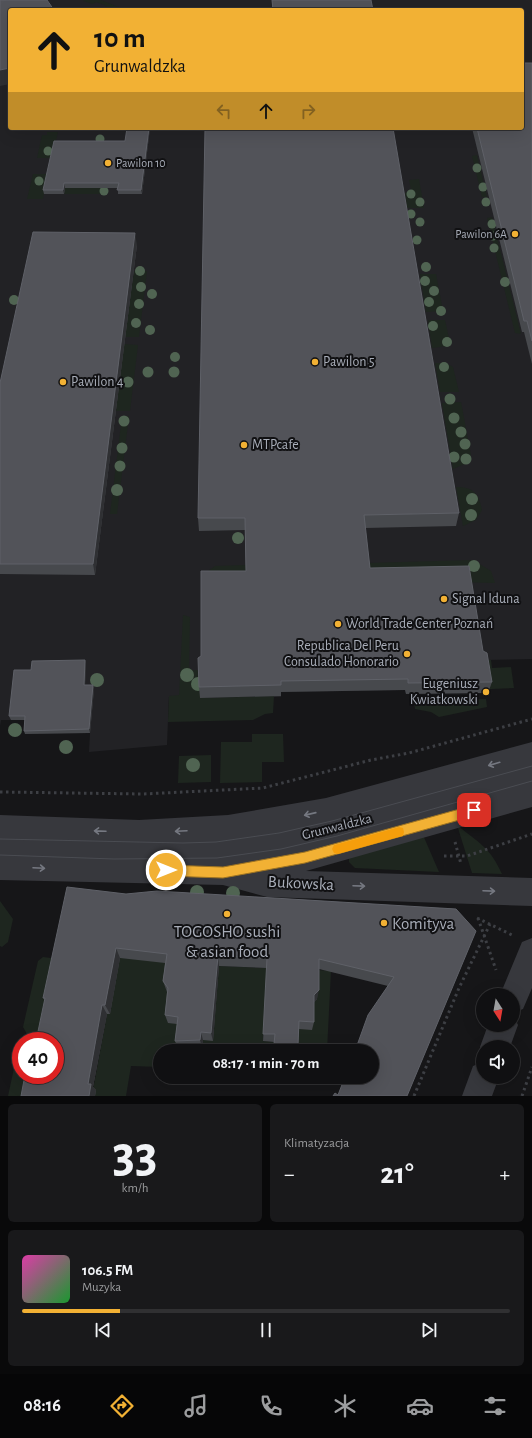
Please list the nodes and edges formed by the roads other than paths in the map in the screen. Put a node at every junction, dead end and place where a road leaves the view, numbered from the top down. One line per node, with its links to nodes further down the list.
1 (532, 754): 5 (street, Grunwaldzka, one-way to 5)
2 (532, 774): 5 (street, Grunwaldzka)
3 (532, 795): 8 (street, Grunwaldzka)
4 (0, 828): 5 (street, one-way to 4)
5 (138, 843): 6 (street)
6 (0, 847)
7 (0, 867): 8 (street, Bukowska, one-way to 8)
8 (223, 872): 9 (street, Bukowska, one-way to 9)
9 (532, 892)
10 (532, 952): 11 (street)
11 (517, 988)
12 (481, 1084): 13 (street)
13 (477, 1096)

